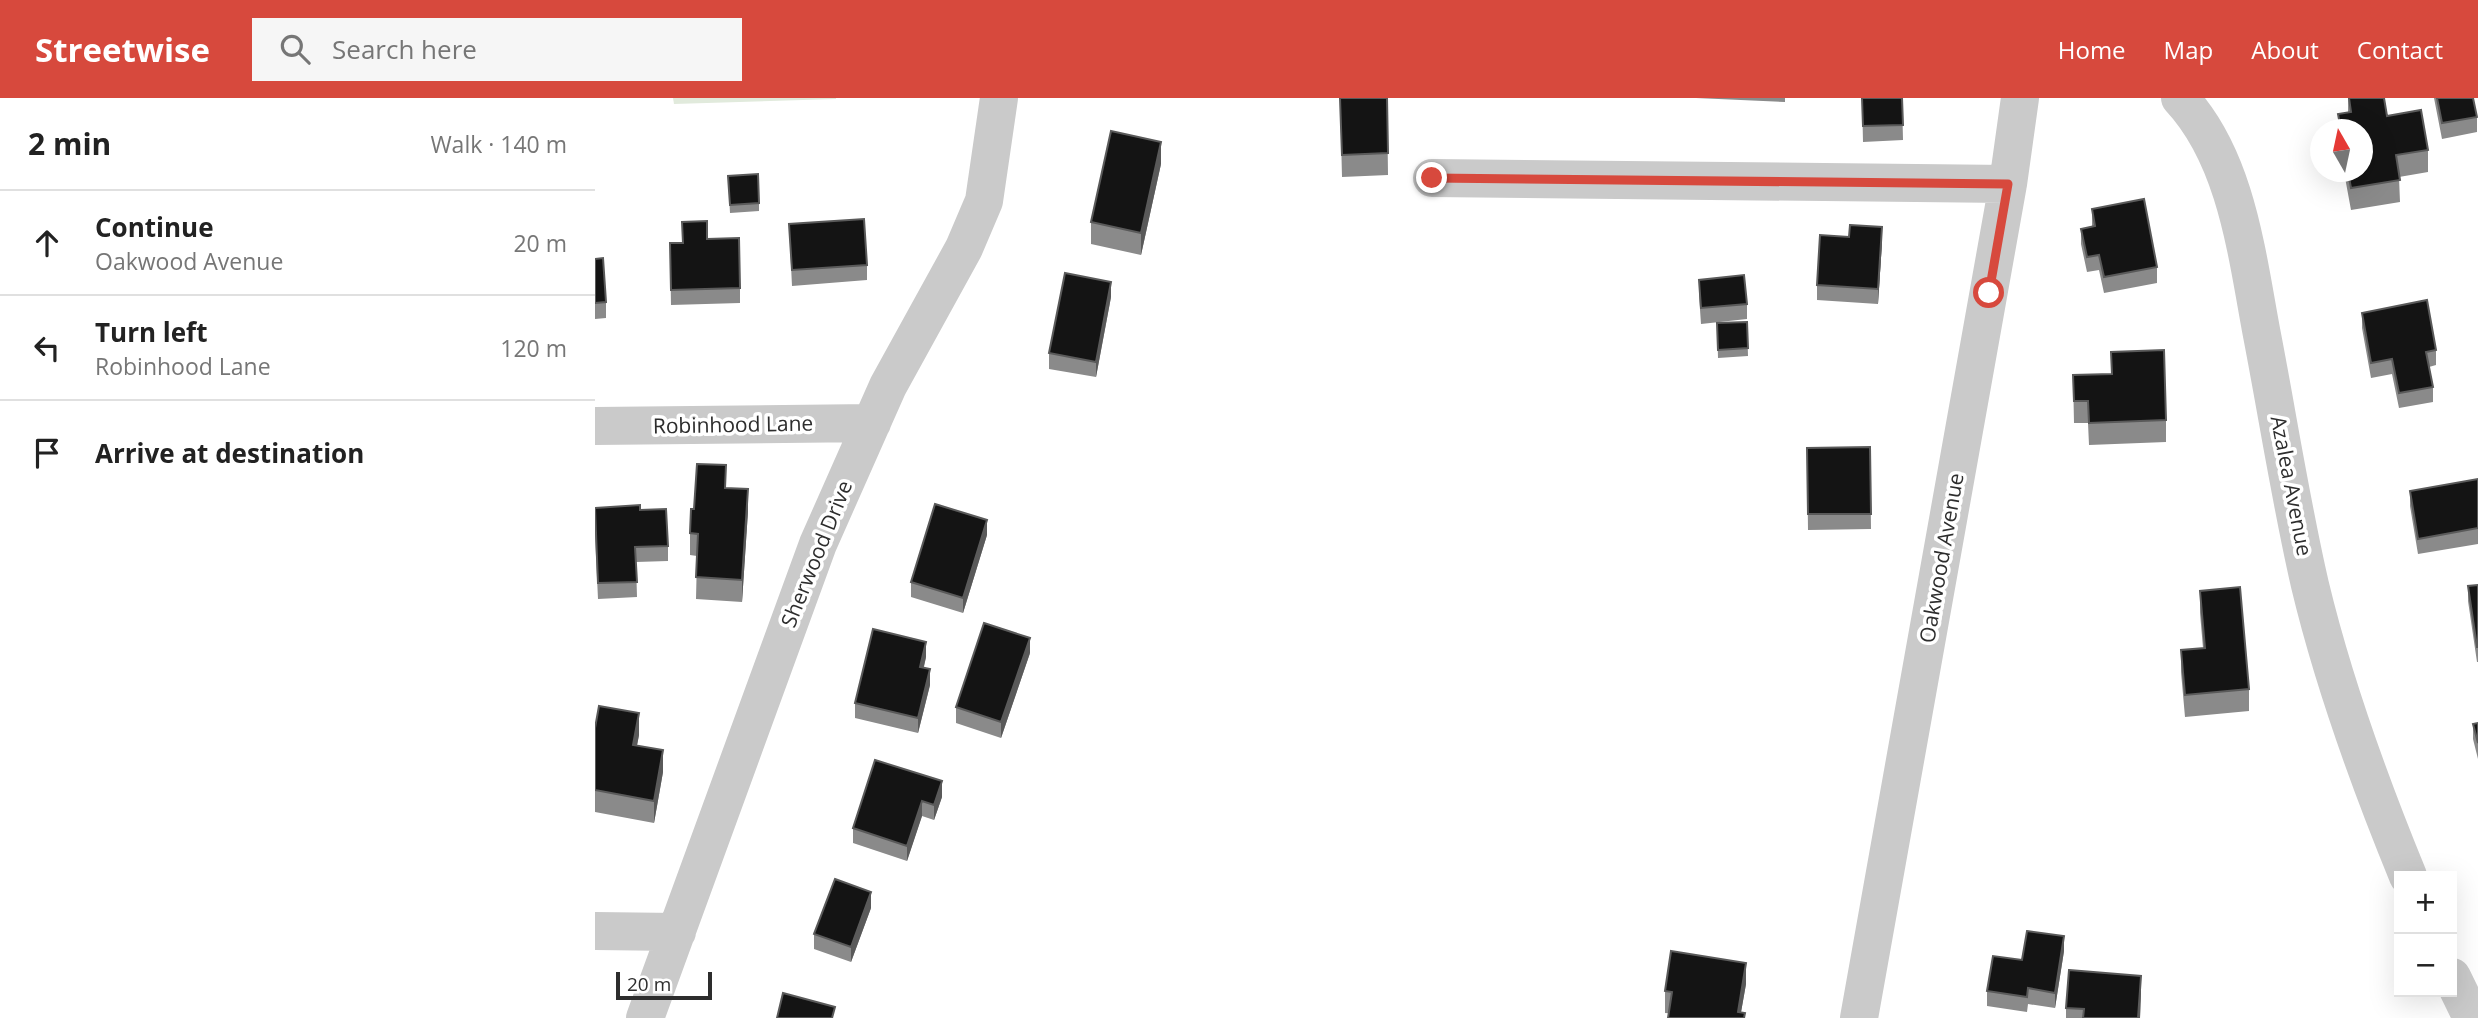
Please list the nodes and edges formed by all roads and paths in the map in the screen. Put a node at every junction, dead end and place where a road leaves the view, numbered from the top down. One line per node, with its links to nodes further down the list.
1 (999, 98): 6 (street, Sherwood Drive)
2 (2020, 98): 5 (street, Oakwood Avenue)
3 (2180, 98): 8 (street, Azalea Avenue)
4 (1432, 178): 5 (street)
5 (2008, 184): 13 (street, Oakwood Avenue)
6 (872, 423): 7 (street, Robinhood Lane); 10 (street, Sherwood Drive)
7 (595, 426)
8 (2406, 871)
9 (595, 931): 10 (street)
10 (677, 932): 12 (street, Sherwood Drive)
11 (2457, 987): 14 (street)
12 (645, 1018)
13 (1859, 1018)
14 (2472, 1018)

